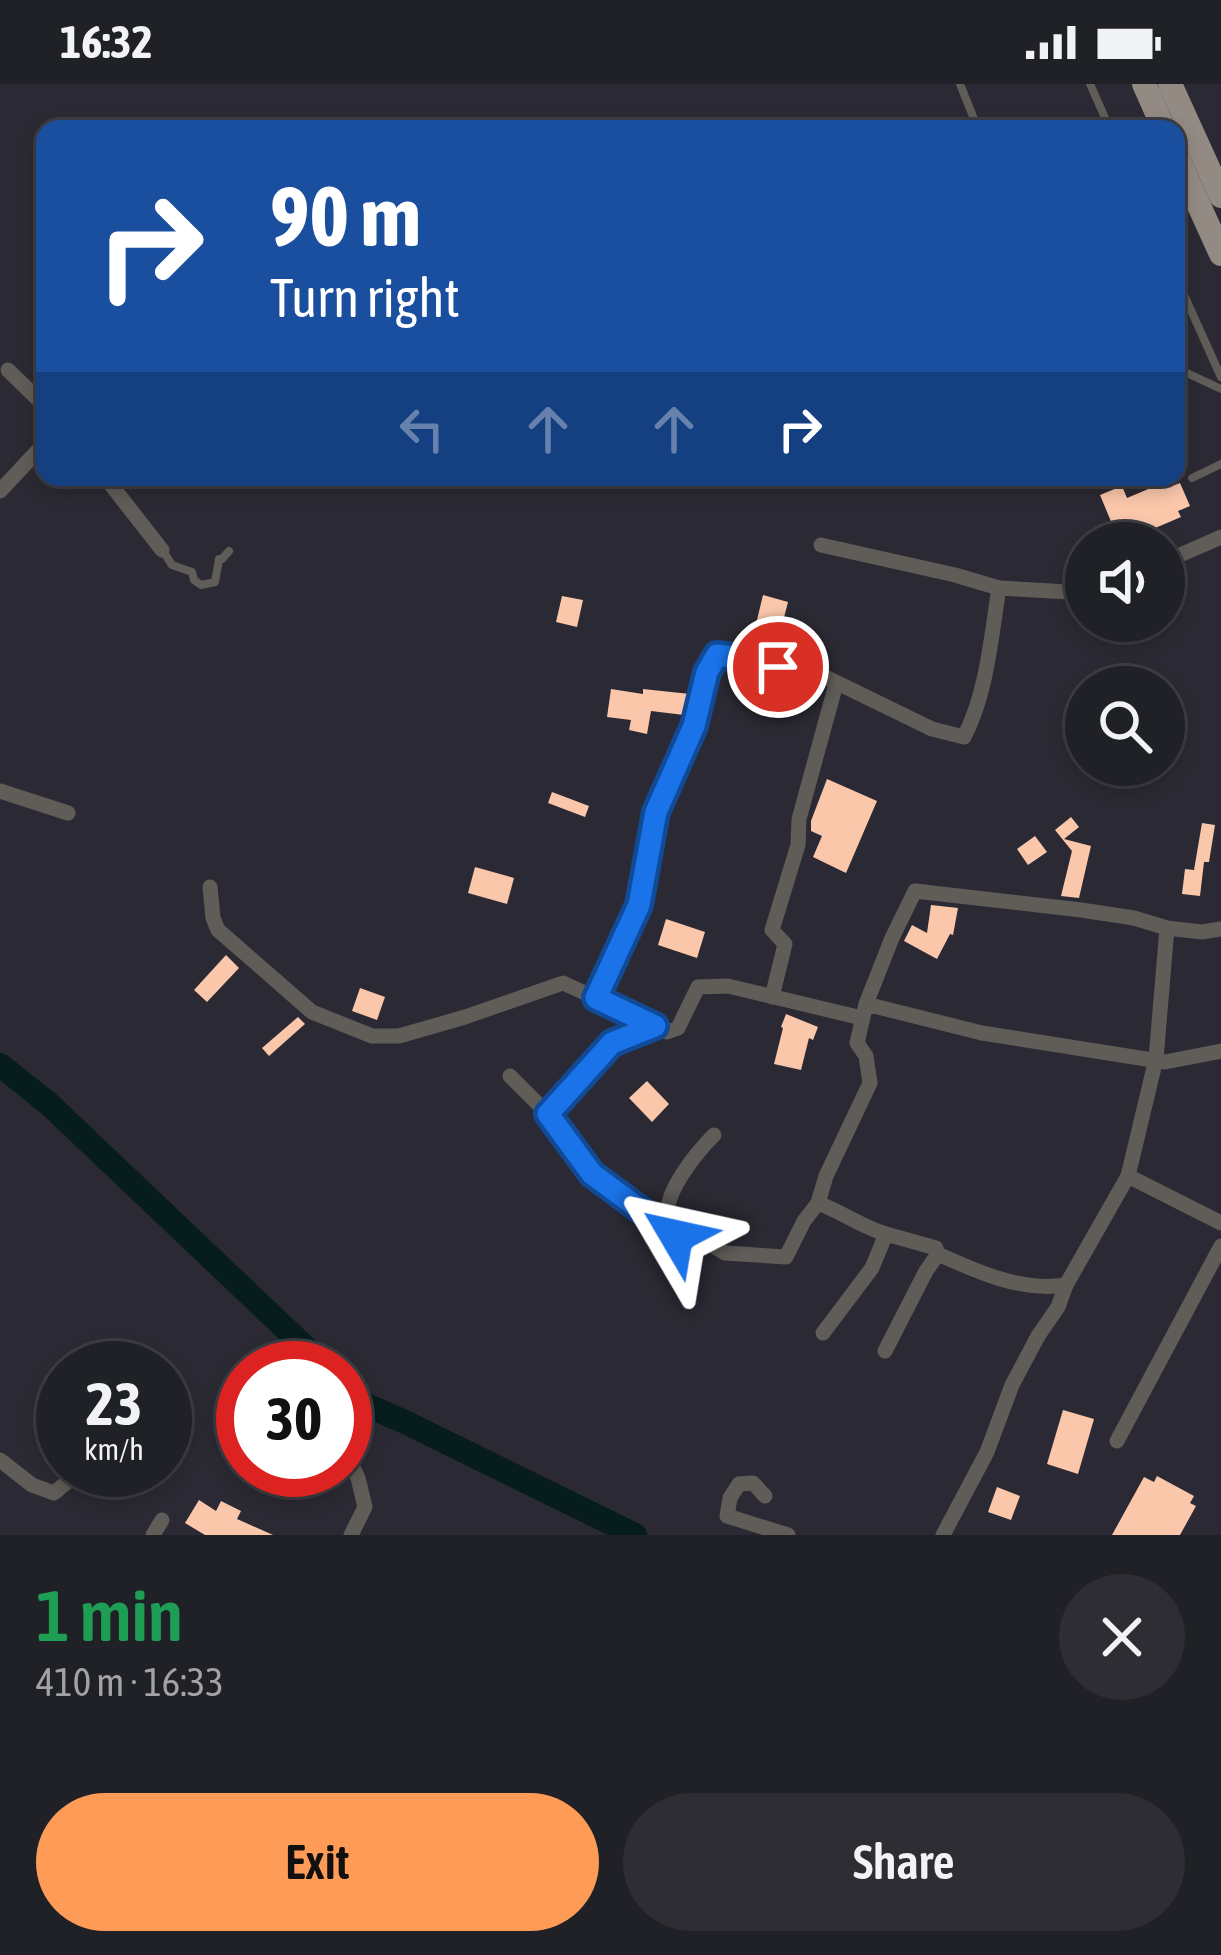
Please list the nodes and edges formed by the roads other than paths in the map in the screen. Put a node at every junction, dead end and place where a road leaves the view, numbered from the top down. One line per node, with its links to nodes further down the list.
1 (960, 84): 5 (lane)
2 (1090, 84): 6 (lane)
3 (1144, 84): 7 (main road)
4 (1170, 84): 9 (main road)
5 (974, 120)
6 (1106, 120)
7 (1160, 120)
8 (1185, 175): 10 (main road)
9 (1221, 196)
10 (1221, 254)
11 (1185, 297): 14 (lane)
12 (4, 365): 16 (street)
13 (1185, 372): 15 (lane)
14 (1221, 377)
15 (1221, 388)
16 (36, 397)
17 (36, 453): 21 (street)
18 (1221, 464): 19 (lane)
19 (1192, 478)
20 (112, 486): 24 (street)
21 (0, 491)
22 (1221, 537): 26 (street)
23 (820, 544): 27 (street)
24 (163, 550): 25 (lane)
25 (229, 551)
26 (1185, 553)
27 (999, 588): 28 (street); 29 (street)
28 (1065, 591)
29 (836, 684): 35 (street); 36 (street)
30 (0, 791): 31 (street)
31 (68, 813)
32 (210, 887): 36 (street)
33 (1167, 928): 34 (street); 37 (street); 40 (street)
34 (1221, 928)
35 (772, 997): 37 (street); 38 (street)
36 (596, 998): 38 (street)
37 (864, 1011): 40 (street); 45 (street)
38 (655, 1026): 42 (street)
39 (1221, 1051): 40 (street)
40 (1156, 1059): 44 (street)
41 (510, 1076): 42 (street)
42 (548, 1114): 48 (street)
43 (714, 1135): 48 (street)
44 (1128, 1176): 46 (street); 51 (street)
45 (818, 1203): 47 (street); 48 (street)
46 (1221, 1223)
47 (886, 1234): 50 (street); 52 (street)
48 (676, 1236)
49 (1221, 1246): 54 (street)
50 (938, 1254): 51 (street); 53 (street)
51 (1066, 1285): 63 (street)
52 (823, 1333)
53 (885, 1351)
54 (1117, 1441)
55 (0, 1460): 56 (street)
56 (36, 1486)
57 (765, 1496): 62 (street)
58 (363, 1497): 61 (street)
59 (163, 1520): 60 (street)
60 (153, 1535)
61 (351, 1535)
62 (788, 1535)
63 (943, 1535)

